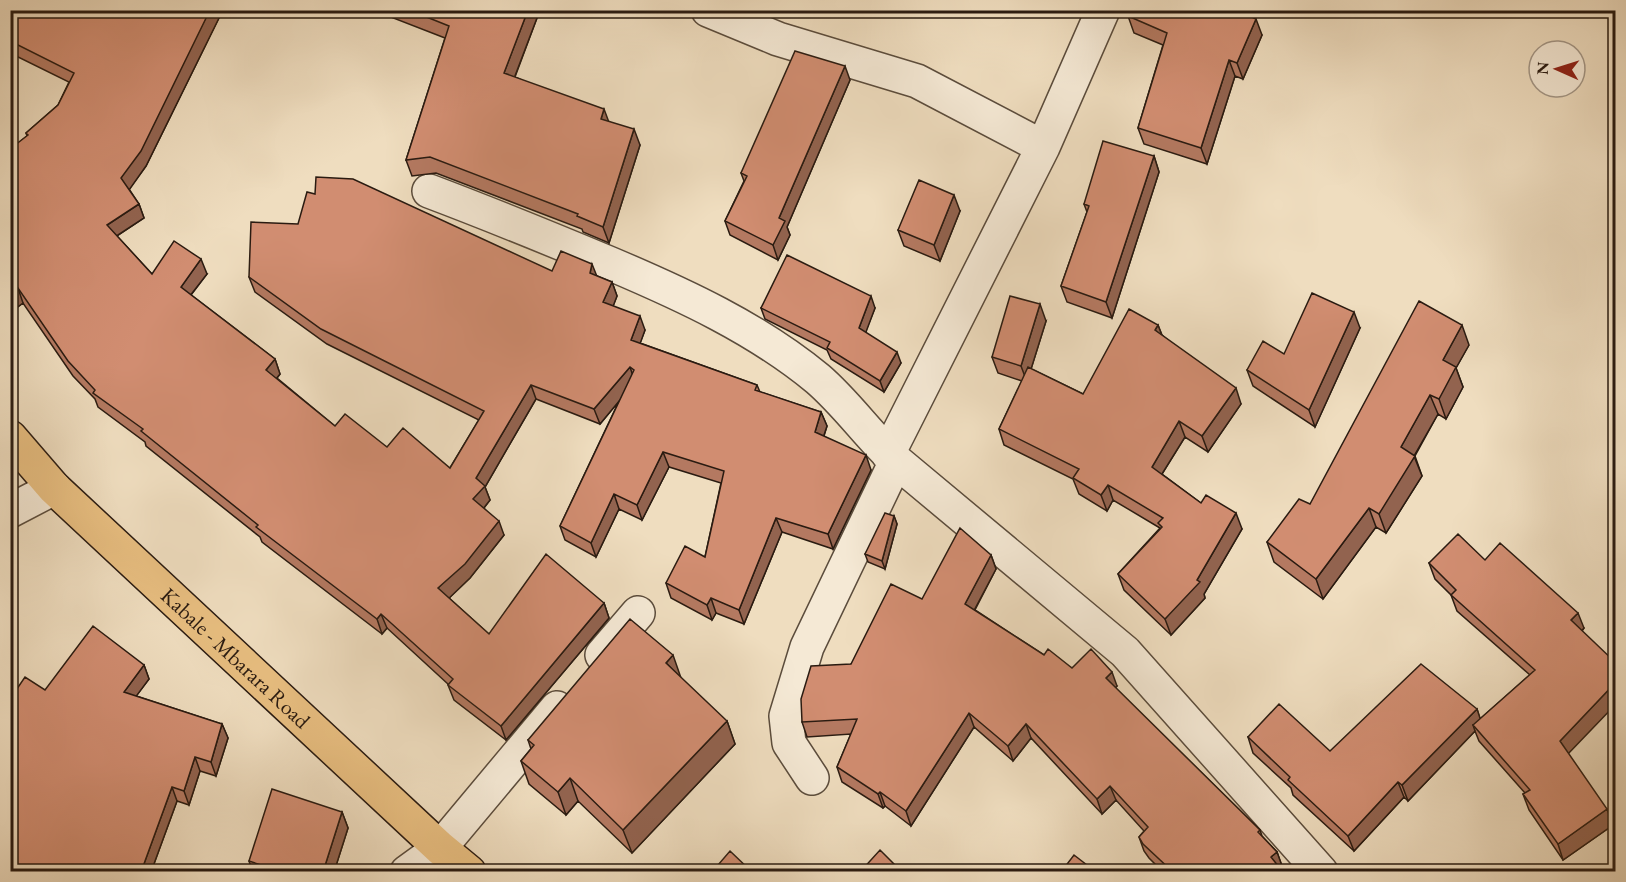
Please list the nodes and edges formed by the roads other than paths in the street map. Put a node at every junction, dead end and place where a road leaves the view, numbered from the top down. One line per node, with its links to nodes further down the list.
1 (708, 10): 3 (street)
2 (1103, 10): 3 (street)
3 (1043, 147): 6 (street)
4 (429, 191): 6 (street)
5 (10, 437): 7 (main road, Kabale - Mbarara Road)
6 (892, 457): 10 (street); 14 (street)
7 (54, 488): 8 (street); 11 (main road, Kabale - Mbarara Road)
8 (10, 511)
9 (638, 613): 11 (street)
10 (812, 778)
11 (440, 848): 12 (street); 13 (main road, Kabale - Mbarara Road)
12 (406, 872)
13 (469, 872)
14 (1321, 872)

